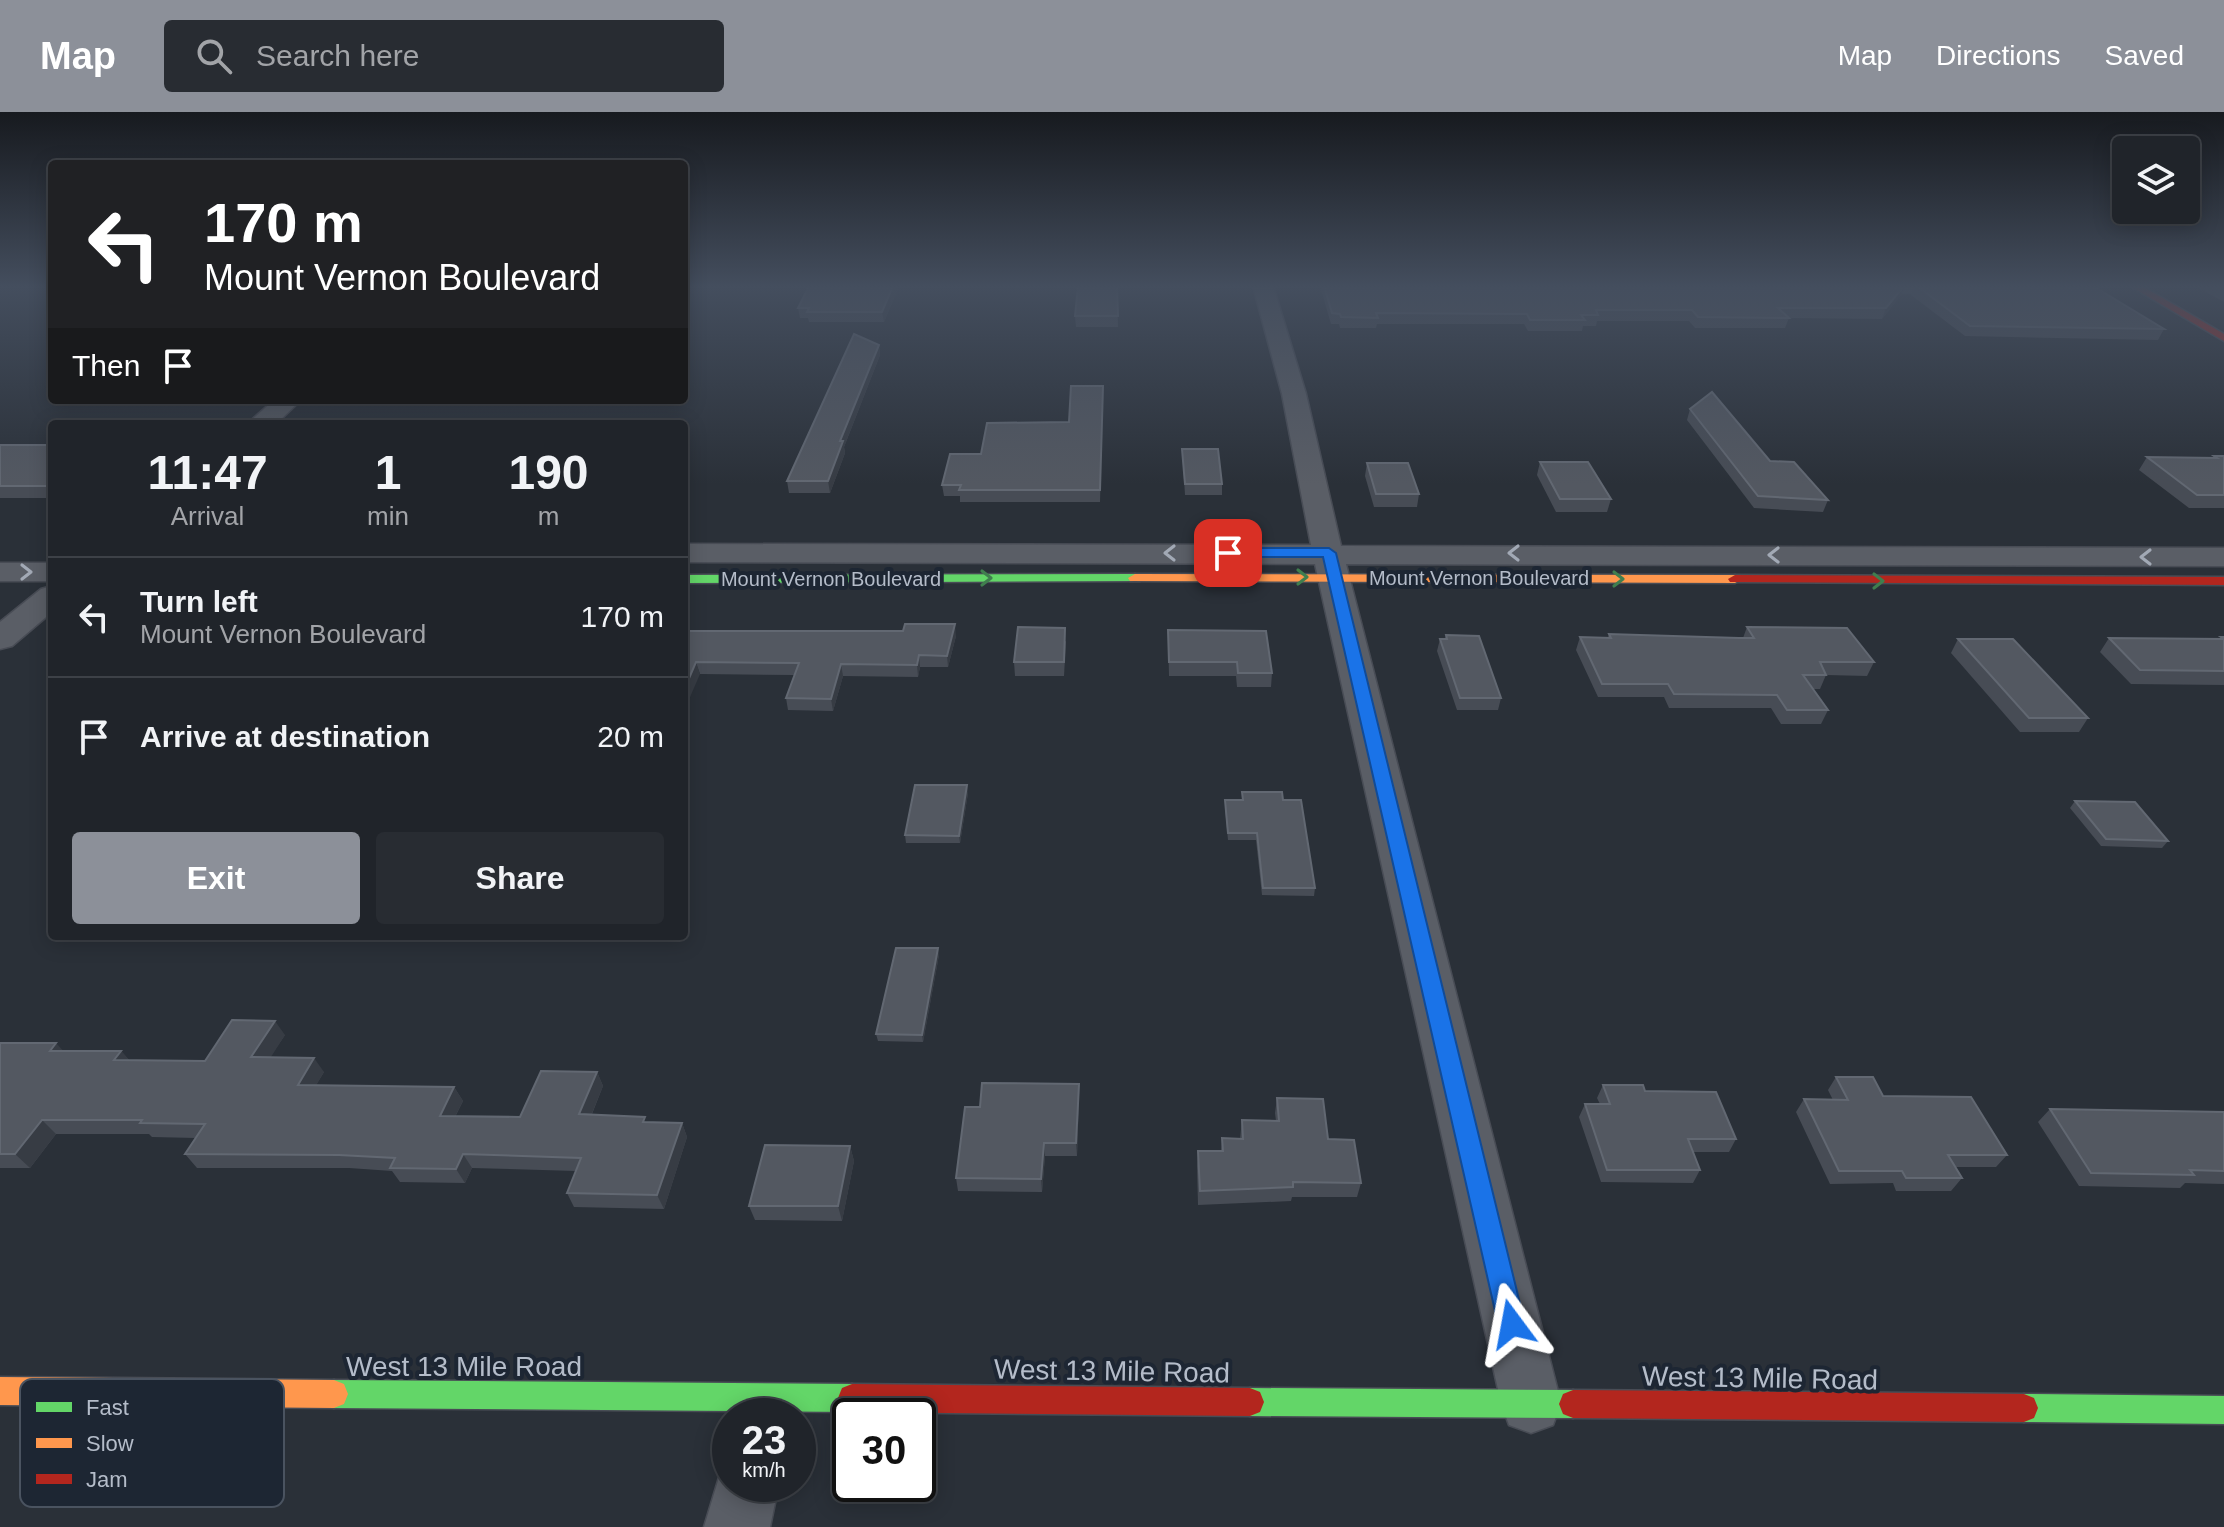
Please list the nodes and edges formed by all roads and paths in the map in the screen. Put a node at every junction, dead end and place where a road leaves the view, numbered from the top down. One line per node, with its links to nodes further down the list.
1 (1282, 352): 8 (street)
2 (284, 404): 3 (street)
3 (265, 420)
4 (0, 547): 5 (street)
5 (48, 547)
6 (1905, 556): 7 (street, Mount Vernon Boulevard, one-way to 6); 8 (street, Mount Vernon Boulevard, one-way to 8); 12 (street)
7 (2224, 557)
8 (1331, 565): 9 (street, Mount Vernon Boulevard); 12 (main road, Mount Vernon Boulevard, one-way to 12); 19 (street)
9 (692, 566)
10 (0, 572): 11 (street, one-way to 11)
11 (48, 572)
12 (1928, 581): 13 (main road, Mount Vernon Boulevard)
13 (2224, 581)
14 (48, 599): 15 (street)
15 (0, 639)
16 (0, 1391): 17 (main road, West 13 Mile Road)
17 (20, 1391)
18 (284, 1397): 20 (main road, West 13 Mile Road)
19 (1531, 1403): 21 (main road, West 13 Mile Road); 22 (main road, West 13 Mile Road)
20 (712, 1405)
21 (816, 1406)
22 (2224, 1410)
23 (743, 1502): 24 (street)
24 (737, 1527)

